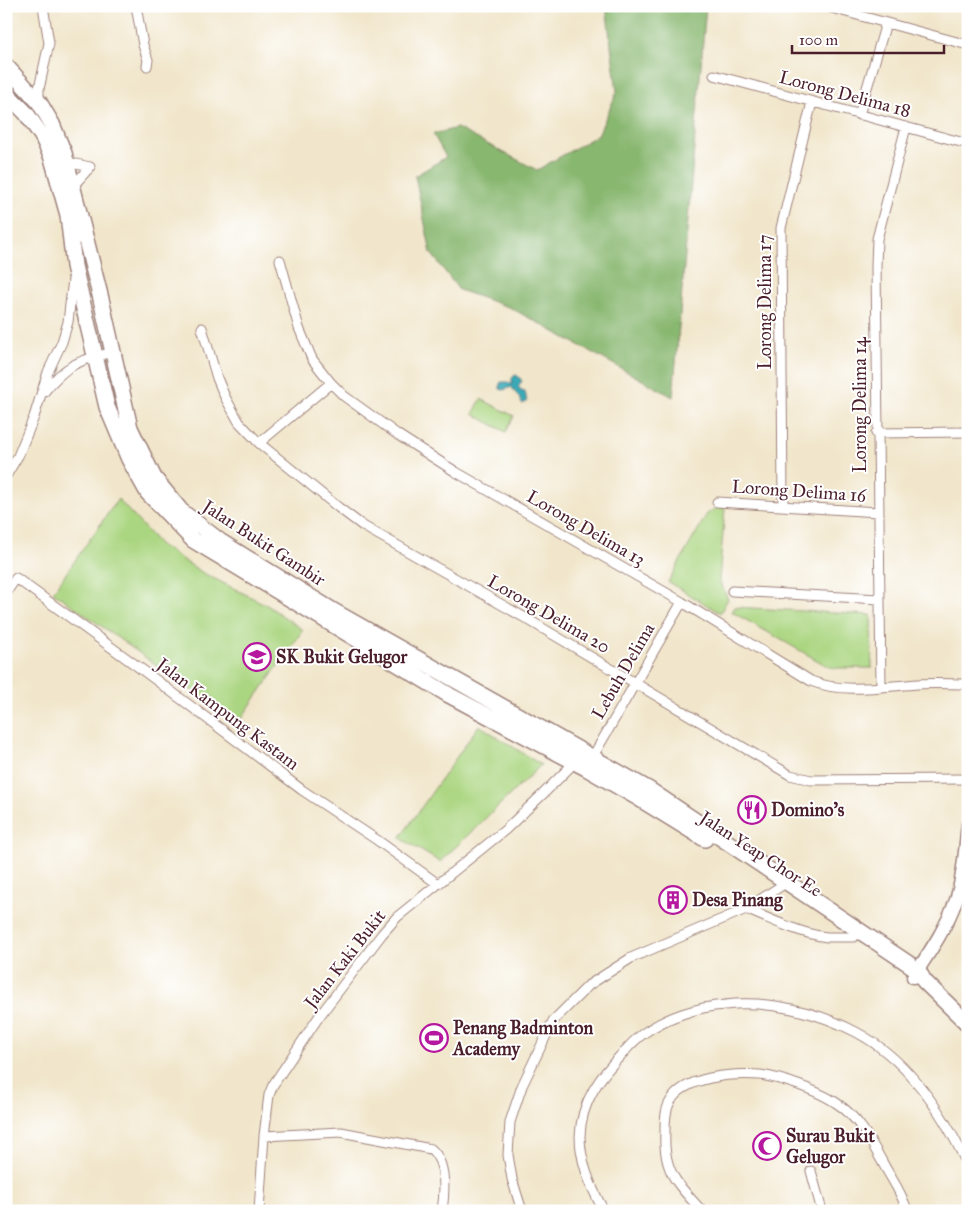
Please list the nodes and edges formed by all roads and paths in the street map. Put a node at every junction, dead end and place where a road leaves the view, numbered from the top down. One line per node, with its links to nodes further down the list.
1 (43, 6): 8 (street)
2 (136, 6): 7 (street)
3 (824, 6): 4 (street)
4 (886, 23): 5 (street); 14 (street)
5 (968, 45)
6 (6, 66): 10 (main road, Jalan Bukit Gambir)
7 (147, 66)
8 (44, 71): 10 (street); 12 (street)
9 (714, 75): 13 (street, Lorong Delima 18)
10 (20, 79): 12 (main road, Jalan Bukit Gambir)
11 (6, 93): 20 (main road, Jalan Bukit Gambir)
12 (38, 102): 17 (main road, Jalan Bukit Gambir)
13 (812, 102): 14 (street, Lorong Delima 18); 31 (street, Lorong Delima 17)
14 (859, 115): 15 (street, Lorong Delima 18)
15 (906, 127): 16 (street, Lorong Delima 18); 27 (street, Lorong Delima 14)
16 (968, 144)
17 (67, 162): 18 (main road, Jalan Bukit Gambir); 18 (street)
18 (73, 186): 22 (main road, Jalan Bukit Gambir)
19 (280, 260): 24 (street, Lorong Delima 13)
20 (74, 266): 23 (main road, Jalan Bukit Gambir); 25 (street)
21 (202, 328): 28 (street, Lorong Delima 20)
22 (113, 352): 23 (street); 40 (main road, Jalan Bukit Gambir)
23 (95, 356): 25 (street); 41 (main road, Jalan Bukit Gambir)
24 (331, 383): 28 (street); 36 (street, Lorong Delima 13)
25 (39, 398): 29 (street)
26 (968, 432): 27 (street)
27 (876, 434): 32 (street, Lorong Delima 14)
28 (259, 443): 37 (street, Lorong Delima 20)
29 (6, 476)
30 (718, 502): 31 (street, Lorong Delima 16)
31 (783, 506): 32 (street, Lorong Delima 16)
32 (878, 512): 35 (street, Lorong Delima 14)
33 (732, 591): 35 (street)
34 (6, 593): 46 (street, Jalan Kampung Kastam)
35 (879, 599): 39 (street, Lorong Delima 14)
36 (682, 602): 37 (street, Lebuh Delima); 39 (street, Lorong Delima 13)
37 (634, 684): 40 (street, Lebuh Delima); 42 (street, Lorong Delima 20)
38 (968, 684): 39 (street, Lorong Delima 13)
39 (881, 686)
40 (592, 758): 47 (main road, Jalan Yeap Chor Ee)
41 (575, 762): 46 (street, Jalan Kaki Bukit); 47 (main road, Jalan Yeap Chor Ee)
42 (968, 779)
43 (968, 824): 44 (street)
44 (962, 867): 45 (street); 48 (street)
45 (968, 880)
46 (438, 884): 53 (street, Jalan Kaki Bukit)
47 (783, 885): 49 (street); 50 (main road, Jalan Yeap Chor Ee); 51 (main road, Jalan Yeap Chor Ee)
48 (962, 898): 51 (street)
49 (746, 908): 50 (street); 58 (street)
50 (854, 937): 51 (main road, Jalan Yeap Chor Ee)
51 (919, 976): 52 (main road, Jalan Yeap Chor Ee)
52 (968, 1024)
53 (264, 1136): 56 (street, Jalan Kaki Bukit); 57 (street)
54 (968, 1166): 59 (street)
55 (811, 1171): 61 (street)
56 (259, 1211)
57 (442, 1211)
58 (522, 1211)
59 (604, 1211)
60 (702, 1211): 62 (street)
61 (822, 1211)
62 (907, 1211)

